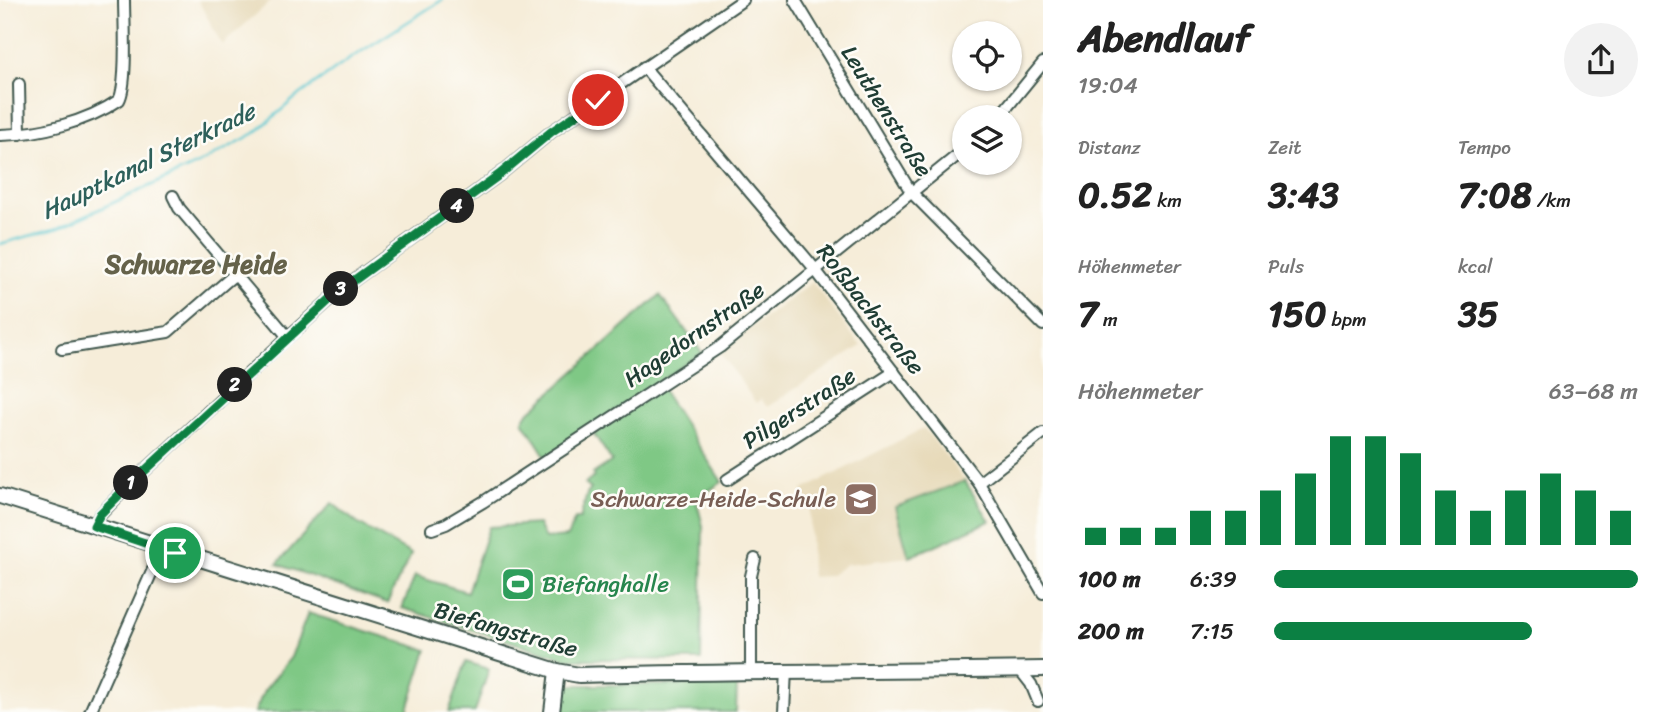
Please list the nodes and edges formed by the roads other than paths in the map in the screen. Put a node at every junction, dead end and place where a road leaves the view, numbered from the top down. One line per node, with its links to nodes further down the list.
1 (124, 0): 8 (street)
2 (743, 0): 5 (street)
3 (795, 0): 11 (street, Leuthenstraße)
4 (1043, 63): 7 (street)
5 (645, 67): 13 (street, Roßbachstraße); 16 (street)
6 (19, 84): 8 (street)
7 (1009, 105)
8 (20, 134): 9 (street)
9 (0, 135)
10 (952, 160): 11 (street, Hagedornstraße)
11 (911, 192): 13 (street, Hagedornstraße); 15 (street, Leuthenstraße)
12 (173, 196): 14 (street)
13 (816, 271): 18 (street, Roßbachstraße); 24 (street, Hagedornstraße)
14 (234, 275): 16 (street); 17 (street)
15 (1043, 325)
16 (288, 337): 23 (street)
17 (62, 349)
18 (894, 372): 20 (street, Pilgerstraße); 21 (street, Roßbachstraße)
19 (1043, 433): 21 (street)
20 (727, 480)
21 (979, 483): 27 (street, Roßbachstraße)
22 (0, 496): 23 (main road, Biefangstraße)
23 (94, 526): 25 (main road, Biefangstraße)
24 (432, 529)
25 (162, 549): 32 (main road, Biefangstraße); 34 (street)
26 (755, 559): 29 (street)
27 (1043, 593)
28 (1043, 669): 31 (main road, Biefangstraße)
29 (751, 670): 30 (main road, Biefangstraße); 32 (main road, Biefangstraße)
30 (786, 670): 31 (main road, Biefangstraße); 36 (street)
31 (1020, 670): 33 (street)
32 (557, 671): 35 (main road)
33 (1041, 697): 37 (street)
34 (90, 712)
35 (552, 712)
36 (784, 712)
37 (1031, 712)

